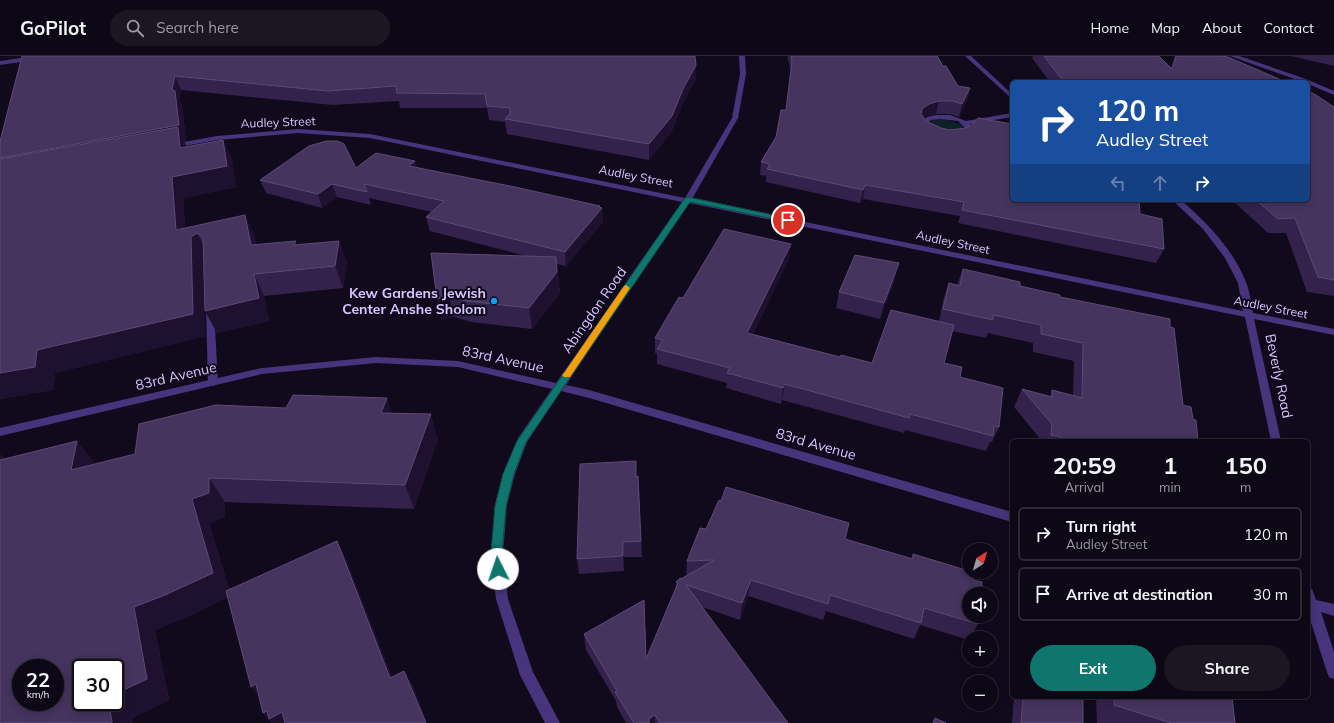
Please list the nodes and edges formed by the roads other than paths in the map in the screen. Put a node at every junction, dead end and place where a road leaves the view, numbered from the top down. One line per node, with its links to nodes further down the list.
1 (47, 56): 5 (street)
2 (742, 56): 13 (street, Abingdon Road)
3 (968, 56): 9 (street)
4 (1233, 56): 6 (street)
5 (0, 63)
6 (1301, 80)
7 (1310, 83): 8 (street)
8 (1332, 91)
9 (1010, 95)
10 (1010, 115): 11 (street)
11 (965, 123): 11 (street)
12 (163, 148): 13 (street, Audley Street)
13 (688, 199): 16 (street, Audley Street); 19 (street, Abingdon Road)
14 (1178, 202): 16 (street, Beverly Road)
15 (210, 298): 18 (street)
16 (1250, 315): 17 (street, Audley Street); 21 (street, Beverly Road)
17 (1334, 332)
18 (213, 383): 19 (street, 83rd Avenue); 20 (street, 83rd Avenue)
19 (560, 386): 22 (street, 83rd Avenue); 27 (street, Abingdon Road)
20 (0, 432)
21 (1276, 439)
22 (1010, 516)
23 (1310, 600): 25 (street)
24 (1310, 603): 26 (street)
25 (1334, 610)
26 (1334, 672)
27 (553, 723)

